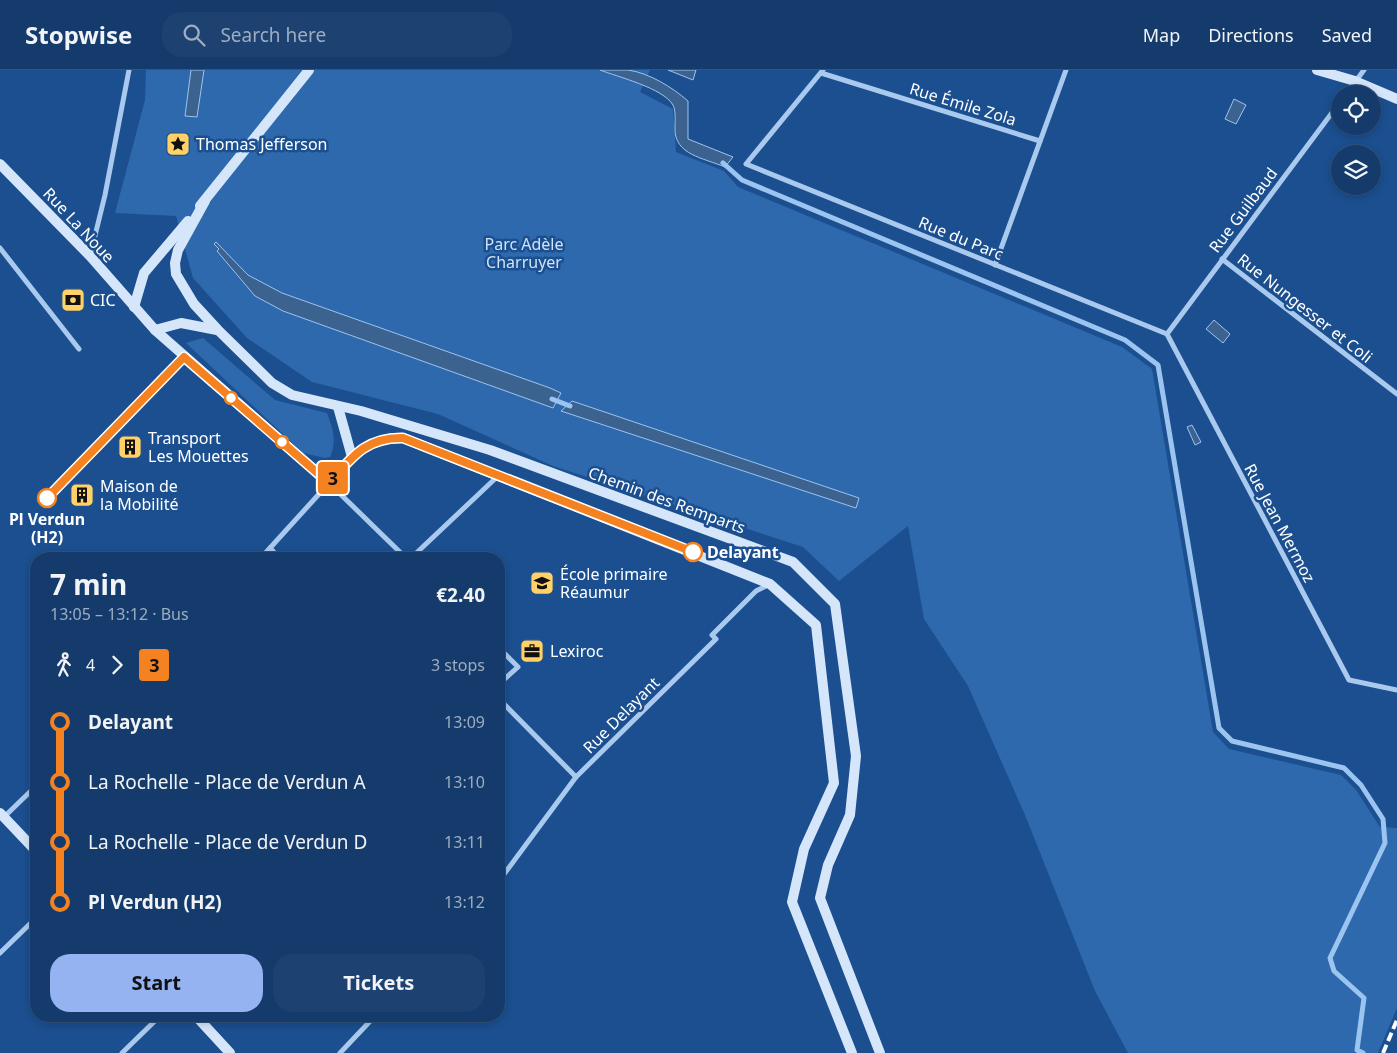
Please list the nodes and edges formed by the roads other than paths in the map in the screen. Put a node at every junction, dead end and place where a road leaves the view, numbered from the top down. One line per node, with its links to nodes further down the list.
1 (129, 70): 15 (street)
2 (309, 70): 13 (main road)
3 (1066, 70): 11 (street)
4 (1317, 70): 7 (main road)
5 (1364, 70): 7 (street)
6 (822, 71): 11 (street, Rue Émile Zola); 17 (street, Rue du Parc)
7 (1355, 81): 8 (street); 9 (main road)
8 (1352, 85)
9 (1397, 99)
10 (1331, 114): 16 (street, Rue Guilbaud)
11 (1040, 141): 17 (street)
12 (0, 164): 15 (main road, Rue La Noue)
13 (204, 201): 18 (main road); 20 (main road, Chemin des Remparts)
14 (0, 248): 22 (street)
15 (90, 256): 18 (main road, Rue La Noue)
16 (1222, 259): 21 (street, Rue Guilbaud); 23 (street, Rue Nungesser et Coli)
17 (994, 265): 21 (street, Rue du Parc)
18 (134, 307): 19 (main road)
19 (155, 330): 20 (main road); 27 (main road)
20 (218, 330): 24 (main road, Chemin des Remparts)
21 (1167, 334): 36 (street, Rue Jean Mermoz)
22 (80, 349)
23 (1397, 394)
24 (338, 407): 25 (main road); 52 (main road, Chemin des Remparts)
25 (352, 457): 26 (main road); 27 (main road)
26 (499, 475): 32 (street); 33 (main road)
27 (329, 483): 28 (street); 31 (street)
28 (270, 548): 29 (street); 30 (street)
29 (266, 552)
30 (274, 552)
31 (402, 552)
32 (416, 552)
33 (770, 584): 38 (street, Rue Delayant); 51 (main road)
34 (505, 654): 35 (street)
35 (505, 679)
36 (1397, 690)
37 (505, 706): 38 (street)
38 (576, 777): 42 (street, Rue Delayant)
39 (30, 791): 40 (street)
40 (2, 815): 41 (main road)
41 (30, 845)
42 (505, 873)
43 (30, 924): 44 (street)
44 (0, 953)
45 (154, 1022): 48 (street)
46 (202, 1022): 49 (main road)
47 (369, 1022): 50 (street)
48 (122, 1053)
49 (230, 1053)
50 (340, 1053)
51 (852, 1053)
52 (880, 1053)

